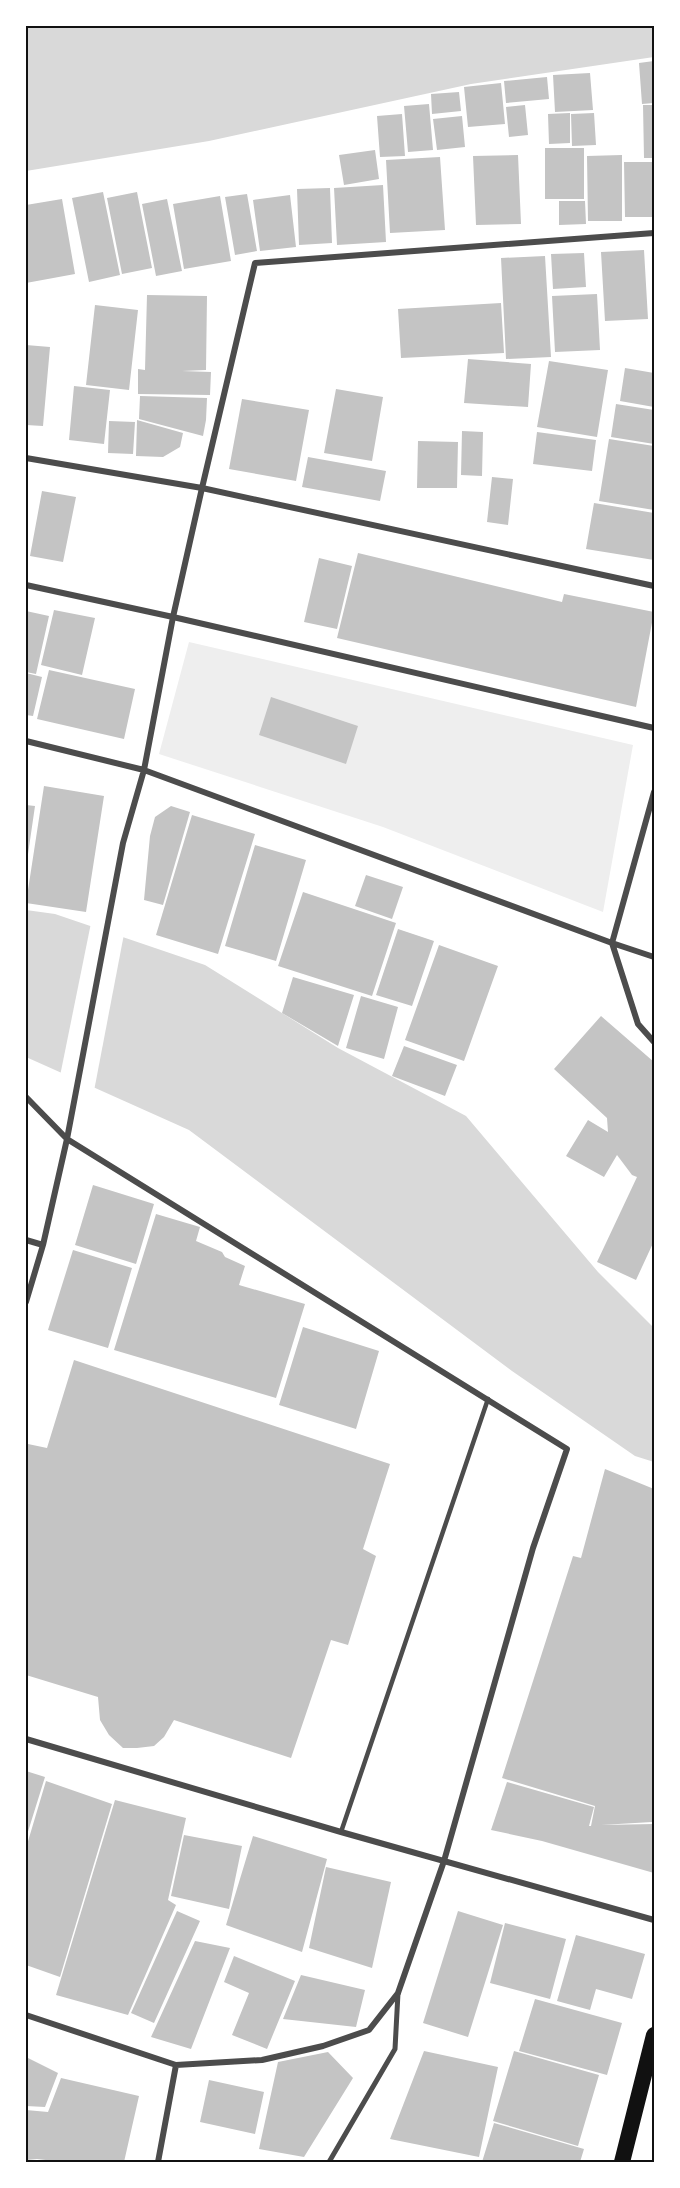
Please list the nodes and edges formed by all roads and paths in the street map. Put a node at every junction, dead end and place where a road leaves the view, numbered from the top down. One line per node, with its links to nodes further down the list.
1 (654, 233): 3 (street)
2 (26, 458): 3 (street)
3 (202, 488): 5 (street); 6 (street)
4 (26, 585): 6 (street)
5 (654, 586)
6 (173, 617): 7 (street); 9 (street)
7 (654, 728)
8 (26, 741): 9 (street)
9 (144, 770): 11 (street); 15 (street)
10 (654, 792): 11 (street)
11 (612, 943): 12 (street); 13 (street)
12 (654, 957)
13 (654, 1042)
14 (26, 1097): 15 (street)
15 (67, 1139): 17 (street); 19 (street)
16 (26, 1240): 17 (street)
17 (43, 1245): 18 (street)
18 (26, 1302)
19 (488, 1399): 21 (lane); 22 (street)
20 (26, 1739): 21 (street)
21 (341, 1832): 22 (street)
22 (444, 1861): 23 (street); 24 (street)
23 (654, 1920)
24 (398, 1993): 27 (street); 29 (street)
25 (26, 2015): 27 (street)
26 (654, 2036): 30 (highway)
27 (176, 2066): 28 (street)
28 (158, 2163)
29 (329, 2163)
30 (622, 2163)

